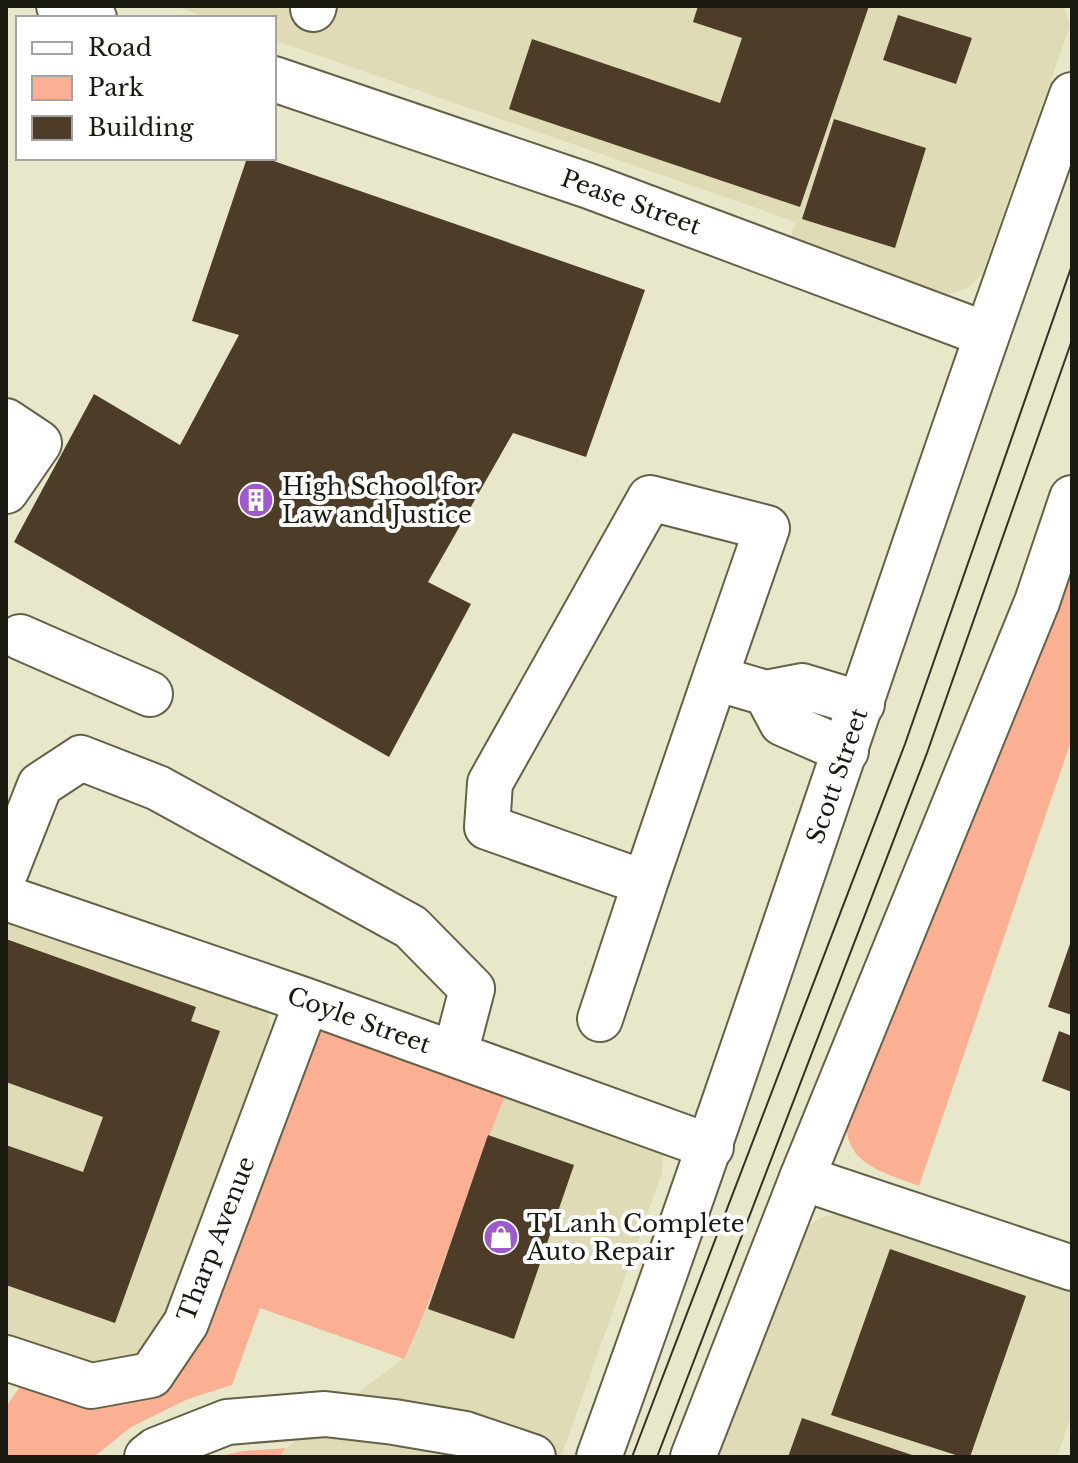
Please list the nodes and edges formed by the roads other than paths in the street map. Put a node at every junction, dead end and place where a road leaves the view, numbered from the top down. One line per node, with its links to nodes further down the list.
1 (59, 6): 2 (main road)
2 (88, 16)
3 (276, 80): 5 (main road, Pease Street)
4 (1072, 95): 5 (main road, Scott Street)
5 (985, 334): 13 (main road, Scott Street)
6 (6, 421): 7 (main road)
7 (6, 491)
8 (1072, 498): 22 (main road)
9 (11, 641): 12 (main road)
10 (715, 678): 11 (main road); 16 (main road); 16 (main road)
11 (766, 693): 13 (main road); 14 (main road)
12 (150, 694)
13 (862, 704): 14 (main road, Scott Street)
14 (846, 751): 21 (main road, Scott Street)
15 (6, 871): 20 (main road)
16 (645, 883): 19 (main road)
17 (6, 898): 18 (main road, Coyle Street)
18 (307, 1001): 20 (main road, Coyle Street); 24 (main road, Tharp Avenue)
19 (600, 1019)
20 (455, 1054): 21 (main road, Coyle Street)
21 (711, 1147): 29 (main road, Scott Street)
22 (802, 1178): 23 (main road); 30 (main road)
23 (1072, 1268)
24 (6, 1358)
25 (394, 1422): 26 (main road); 27 (main road); 28 (main road)
26 (147, 1457)
27 (447, 1457)
28 (533, 1457)
29 (599, 1457)
30 (693, 1457)

